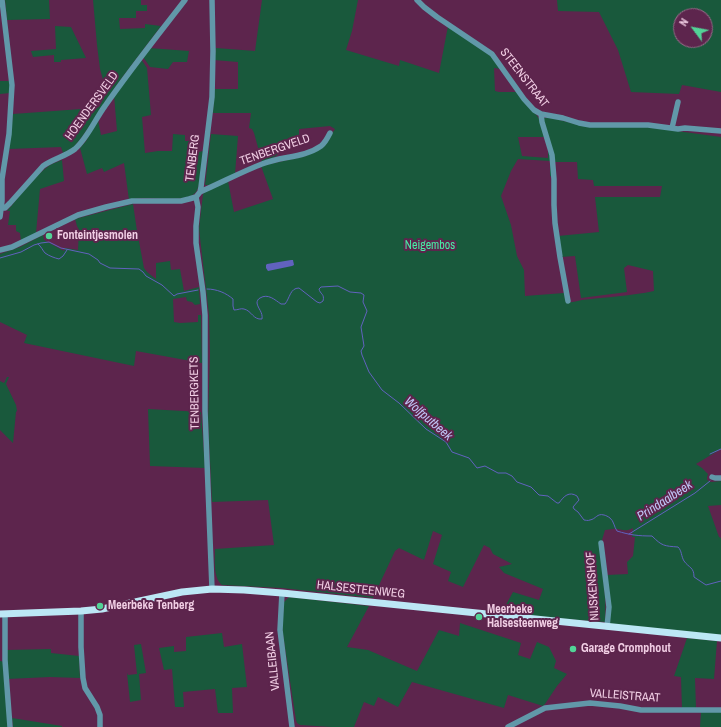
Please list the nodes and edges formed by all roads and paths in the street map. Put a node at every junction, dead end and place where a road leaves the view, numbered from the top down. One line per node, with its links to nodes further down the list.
1 (2, 0): 12 (street)
2 (185, 0): 12 (street, HOENDERSVELD)
3 (212, 0): 10 (street, TENBERG)
4 (417, 0): 6 (street, STEENSTRAAT)
5 (678, 102): 7 (street)
6 (541, 114): 7 (street); 15 (street, STEENSTRAAT)
7 (672, 128): 8 (street)
8 (721, 131)
9 (330, 133): 10 (street, TENBERGVELD)
10 (200, 192): 11 (street, TENBERG)
11 (196, 197): 14 (street, TENBERG); 19 (street, TENBERGKETS)
12 (1, 208): 13 (street)
13 (0, 217)
14 (0, 250)
15 (568, 301)
16 (712, 477): 17 (street)
17 (721, 478)
18 (601, 543): 23 (street, NIJSKENSHOF)
19 (212, 590): 20 (main road, HALSESTEENWEG); 21 (main road, HALSESTEENWEG)
20 (282, 593): 23 (main road, HALSESTEENWEG); 28 (street, VALLEIBAAN)
21 (81, 612): 22 (main road, HALSESTEENWEG); 27 (street)
22 (2, 614): 26 (street)
23 (607, 627): 24 (main road, HALSESTEENWEG)
24 (721, 638)
25 (721, 710): 29 (street, VALLEISTRAAT)
26 (10, 727)
27 (100, 727)
28 (292, 727)
29 (508, 727)

